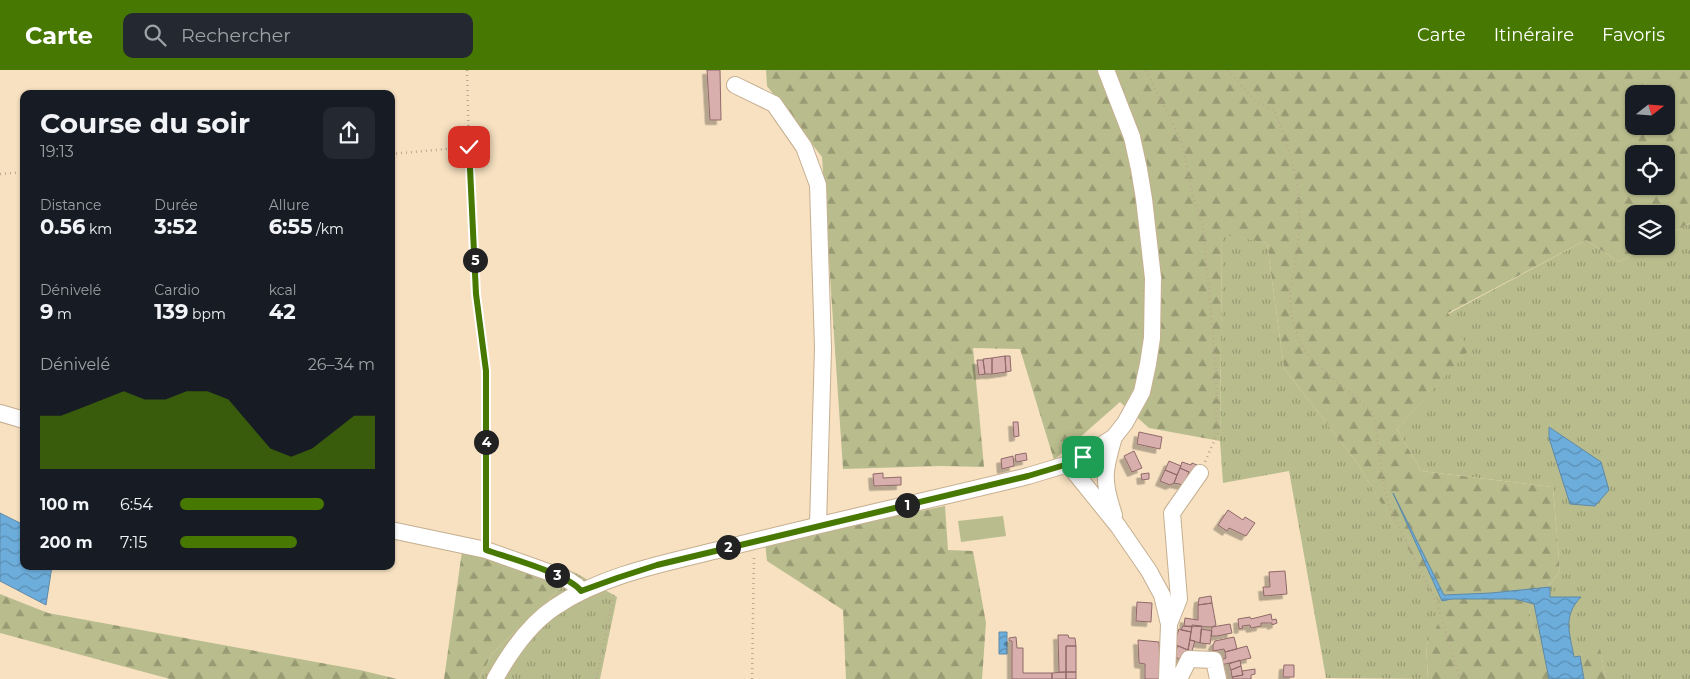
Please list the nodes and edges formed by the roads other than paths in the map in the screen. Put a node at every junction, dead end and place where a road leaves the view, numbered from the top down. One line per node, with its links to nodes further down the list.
1 (1106, 70): 5 (street)
2 (735, 85): 10 (street)
3 (0, 413): 4 (street)
4 (20, 419)
5 (1114, 437): 6 (street); 8 (street)
6 (1083, 457): 7 (street); 8 (street)
7 (1068, 464): 10 (street); 11 (street)
8 (1105, 470): 11 (street)
9 (1200, 473): 14 (street)
10 (818, 526): 13 (street)
11 (1118, 526): 14 (street)
12 (395, 531): 13 (street)
13 (581, 591): 15 (street)
14 (1169, 624): 16 (street)
15 (495, 679)
16 (1166, 679)
17 (1179, 679): 18 (street)
18 (1218, 679)

